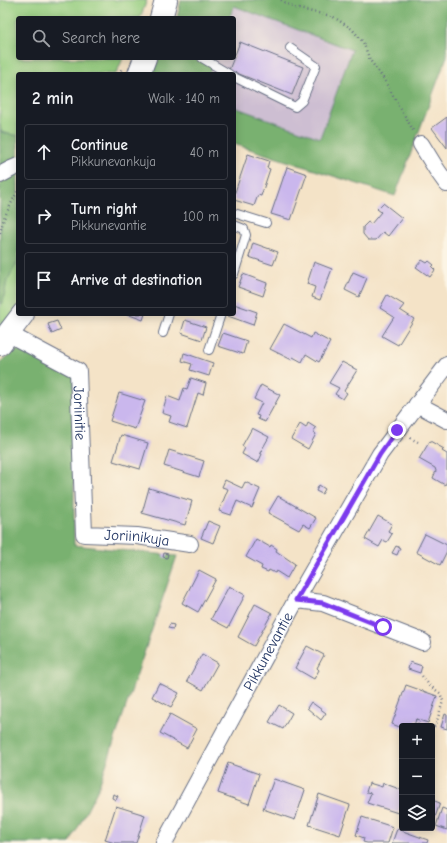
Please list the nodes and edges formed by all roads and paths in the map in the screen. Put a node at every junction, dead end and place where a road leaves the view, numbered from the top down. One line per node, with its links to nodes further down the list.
1 (166, 0): 3 (street)
2 (281, 0): 10 (path)
3 (162, 16)
4 (290, 48): 9 (lane)
5 (144, 60): 7 (street)
6 (205, 60): 8 (lane)
7 (140, 72)
8 (226, 72)
9 (236, 78)
10 (421, 144): 13 (street)
11 (16, 167): 12 (street)
12 (0, 175)
13 (447, 184)
14 (16, 194): 18 (path)
15 (236, 214): 16 (lane)
16 (266, 224)
17 (236, 226): 19 (lane)
18 (0, 233)
19 (236, 268)
20 (22, 316): 24 (street)
21 (168, 316): 23 (lane)
22 (220, 316): 25 (lane)
23 (163, 333)
24 (5, 338): 31 (street, Joriinitie)
25 (209, 350)
26 (447, 365): 27 (street, Pikkunevantie)
27 (417, 404): 28 (street); 33 (street, Pikkunevantie)
28 (447, 420)
29 (408, 436): 30 (path)
30 (418, 442)
31 (84, 534): 32 (street, Joriinikuja)
32 (190, 544)
33 (296, 600): 34 (street); 39 (street, Pikkunevantie)
34 (424, 642)
35 (422, 676): 38 (path)
36 (416, 719): 37 (path)
37 (418, 723)
38 (435, 725)
39 (164, 843)

